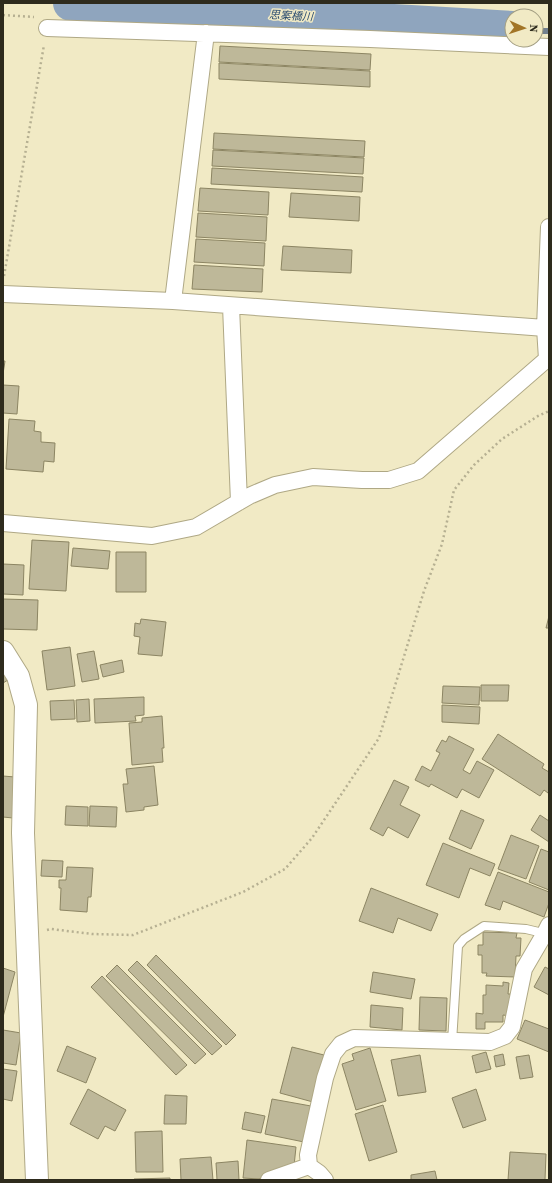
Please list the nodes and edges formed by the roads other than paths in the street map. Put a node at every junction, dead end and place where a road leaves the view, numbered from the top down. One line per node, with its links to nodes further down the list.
1 (47, 28): 2 (street)
2 (206, 33): 3 (street); 6 (street)
3 (549, 47)
4 (549, 227): 8 (street)
5 (3, 294): 6 (street)
6 (173, 302): 7 (street)
7 (231, 306): 8 (street); 10 (street)
8 (545, 328): 9 (street)
9 (548, 359): 10 (street)
10 (239, 502): 11 (street)
11 (3, 523)
12 (3, 652): 16 (street)
13 (548, 931): 14 (street); 14 (lane)
14 (452, 1042): 15 (street)
15 (309, 1166): 17 (street); 18 (street)
16 (37, 1180)
17 (269, 1180)
18 (325, 1180)

